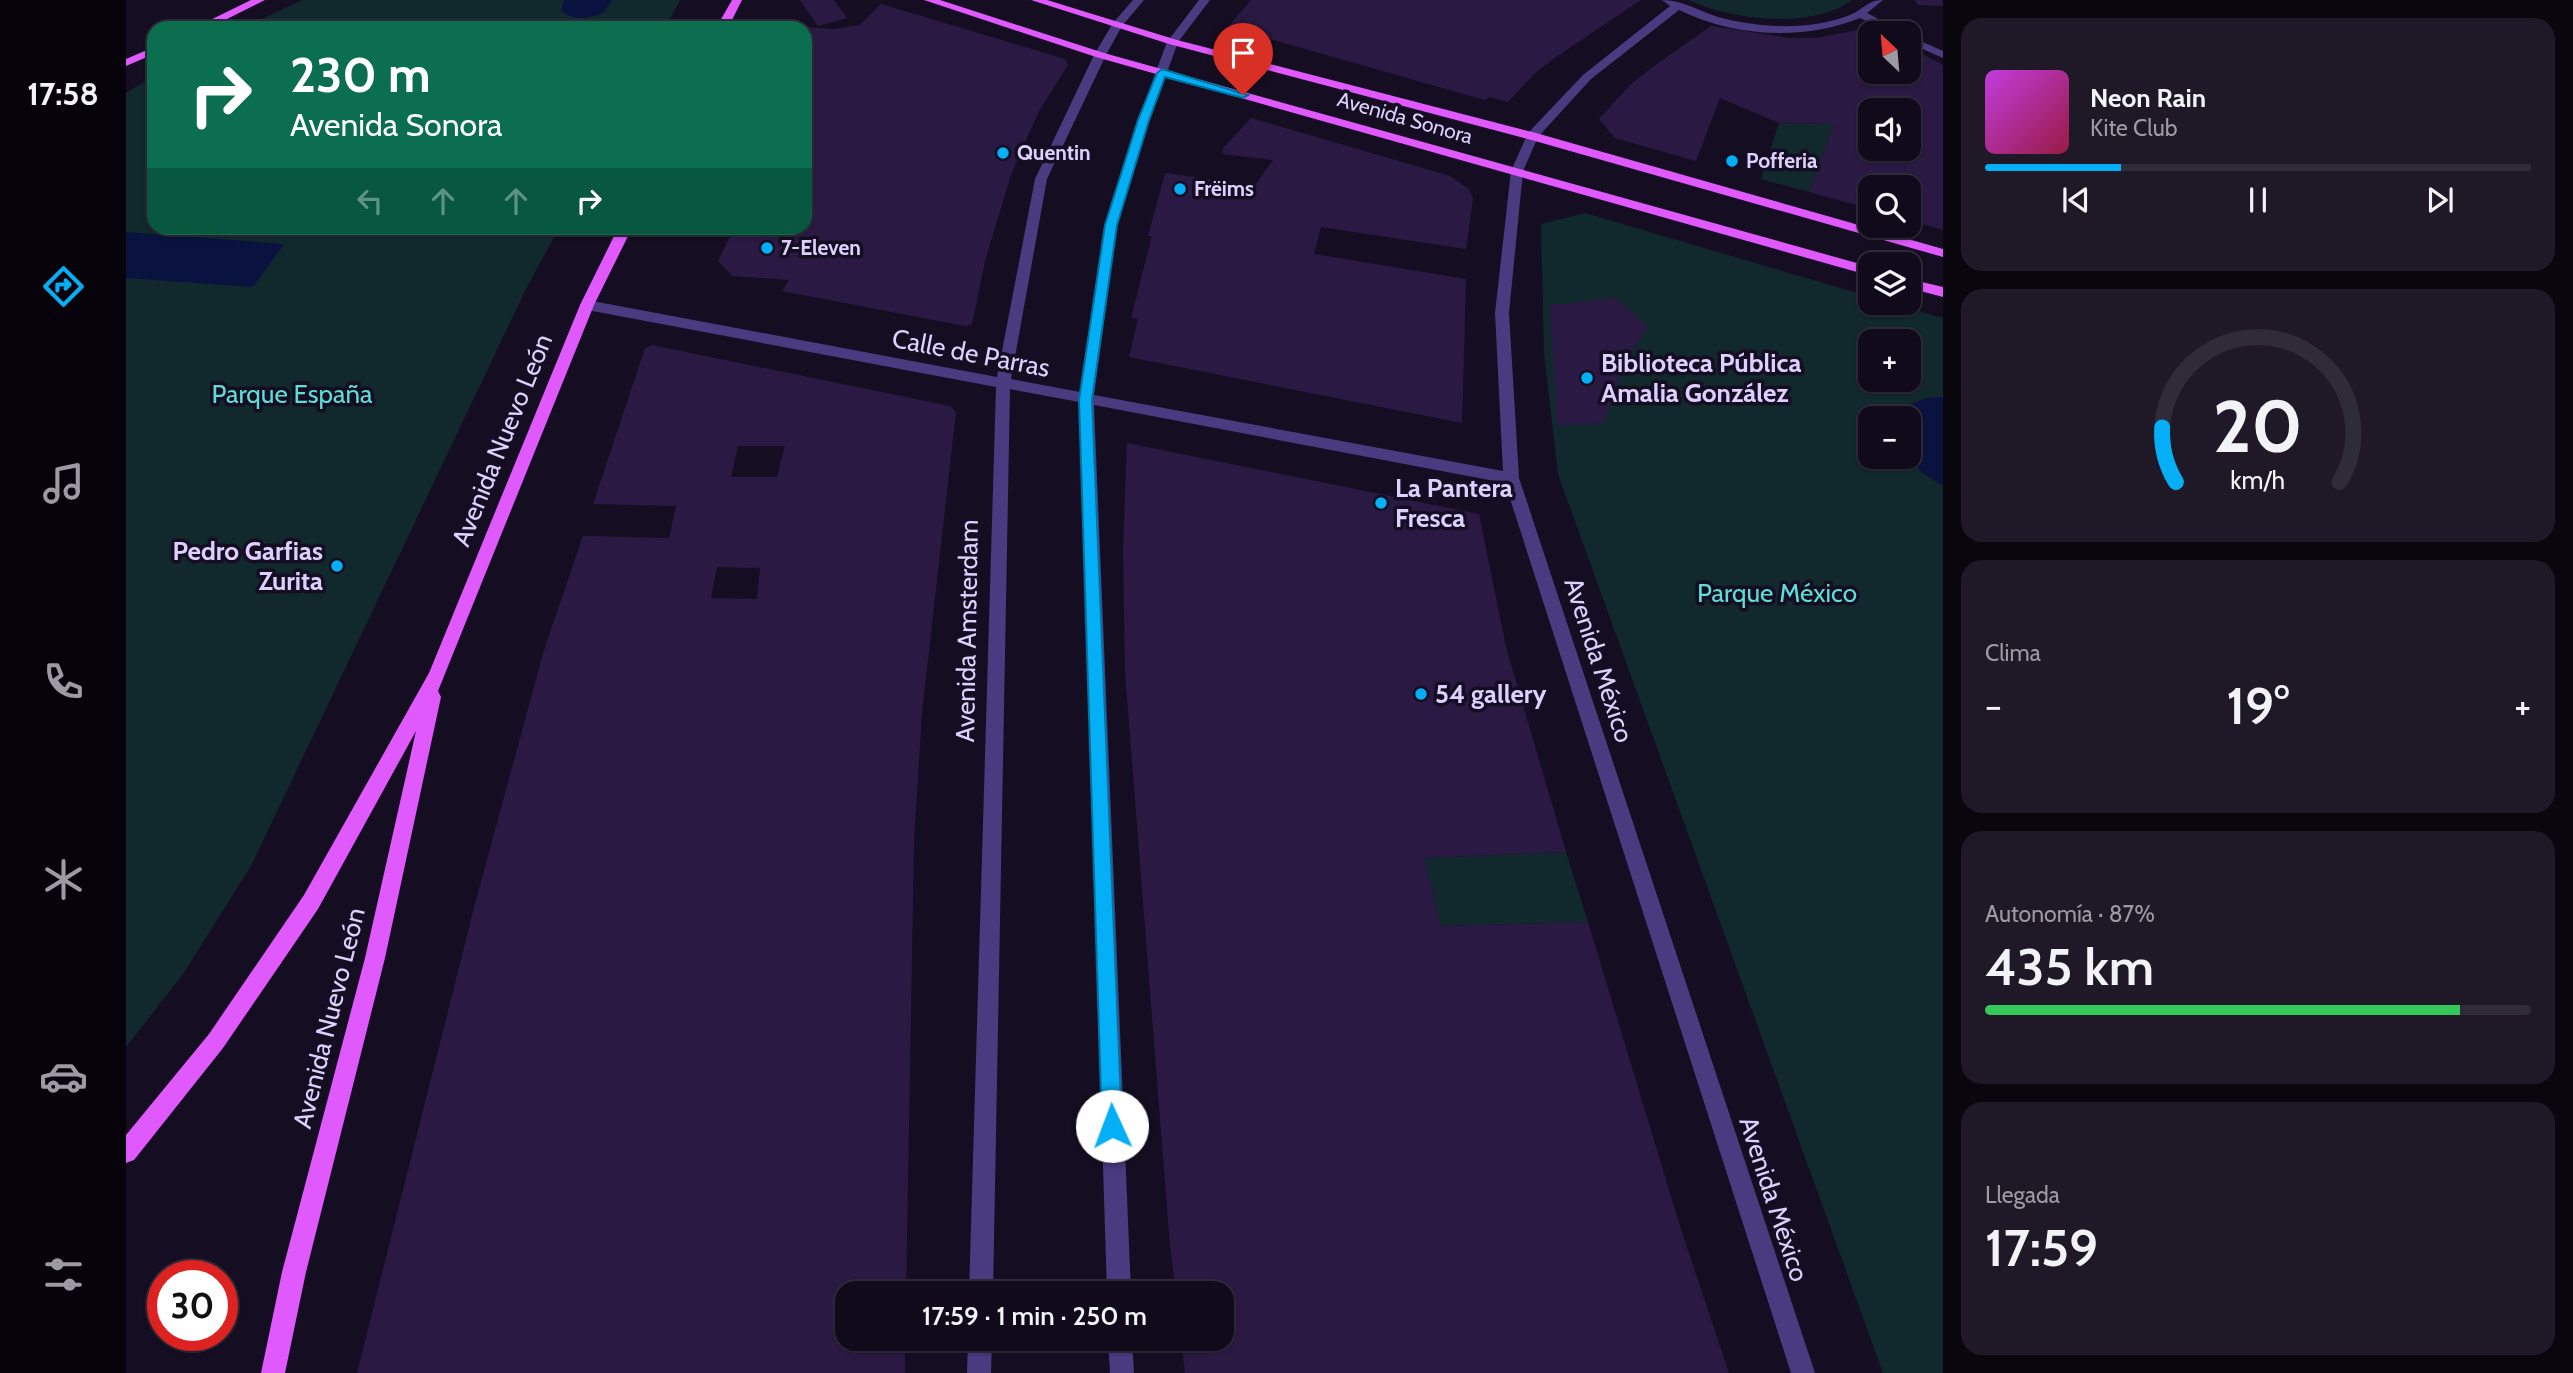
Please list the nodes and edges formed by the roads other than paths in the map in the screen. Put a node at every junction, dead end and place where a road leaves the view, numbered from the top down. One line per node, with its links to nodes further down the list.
1 (260, 0): 10 (main road)
2 (737, 0): 11 (main road)
3 (929, 0): 17 (main road, Avenida Sonora)
4 (1035, 0): 13 (main road, Avenida Sonora)
5 (1139, 0): 13 (street, Avenida Amsterdam)
6 (1205, 0): 14 (street)
7 (1878, 0): 9 (street)
8 (1672, 3): 9 (street); 21 (street, Avenida México)
9 (1862, 15): 12 (street)
10 (215, 21)
11 (726, 21)
12 (1874, 21)
13 (1117, 25): 14 (main road, Avenida Sonora); 17 (street, Avenida Amsterdam)
14 (1173, 42): 20 (street); 21 (main road, Avenida Sonora)
15 (1922, 44): 18 (street)
16 (147, 53): 19 (main road)
17 (1100, 55): 20 (main road, Avenida Sonora); 29 (street, Avenida Amsterdam)
18 (1943, 55)
19 (126, 63)
20 (1162, 73): 22 (main road, Avenida Sonora); 30 (street)
21 (1532, 136): 22 (street, Avenida México); 24 (main road, Avenida Sonora)
22 (1517, 171): 25 (main road, Avenida Sonora); 31 (street, Avenida México)
23 (622, 235): 28 (main road, Avenida Nuevo León)
24 (1943, 253)
25 (1858, 268)
26 (1921, 286): 27 (main road)
27 (1943, 292)
28 (587, 305): 29 (street, Calle de Parras); 32 (main road, Avenida Nuevo León)
29 (1003, 385): 30 (street, Calle de Parras); 34 (street, Avenida Amsterdam)
30 (1086, 400): 31 (street, Calle de Parras); 35 (street)
31 (1511, 478): 41 (street, Avenida México)
32 (437, 676): 33 (main road, Avenida Nuevo León); 38 (main road, Avenida Nuevo León)
33 (126, 1152)
34 (981, 1281)
35 (1119, 1281)
36 (980, 1351): 39 (street)
37 (1121, 1351): 40 (street)
38 (272, 1373)
39 (979, 1373)
40 (1122, 1373)
41 (1804, 1373)

